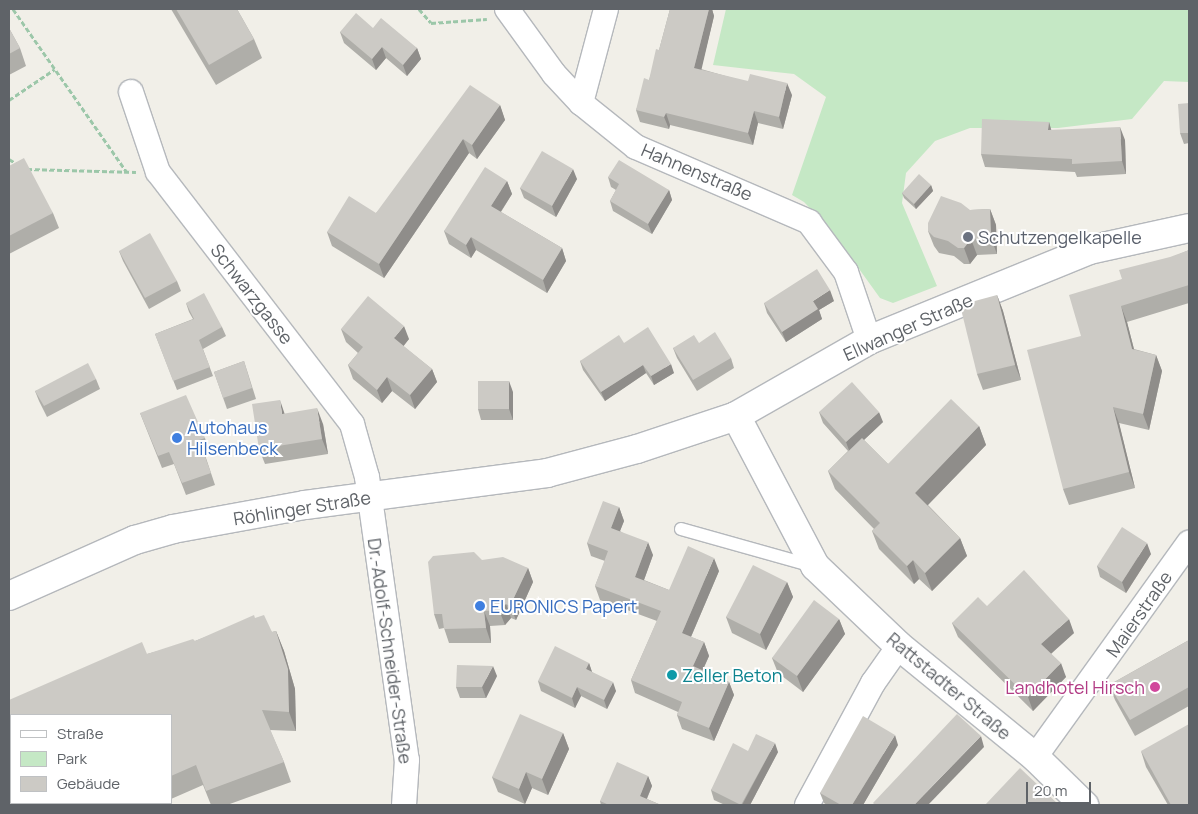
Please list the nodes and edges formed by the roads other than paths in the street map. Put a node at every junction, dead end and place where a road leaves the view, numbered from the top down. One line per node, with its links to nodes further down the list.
1 (606, 9): 4 (street)
2 (510, 13): 4 (street, Hahnenstraße)
3 (131, 92): 9 (street, Schwarzgasse)
4 (581, 103): 6 (street, Hahnenstraße)
5 (1189, 228): 6 (street, Ellwanger Straße)
6 (869, 340): 7 (street, Ellwanger Straße)
7 (736, 416): 8 (street, Ellwanger Straße); 12 (street, Rattstadter Straße)
8 (607, 458): 9 (street, Röhlinger Straße)
9 (370, 497): 13 (street, Röhlinger Straße); 16 (street, Dr.-Adolf-Schneider-Straße)
10 (681, 529): 12 (lane, Rattstadter Straße)
11 (1189, 543): 15 (street, Maierstraße)
12 (815, 566): 14 (street, Rattstadter Straße)
13 (9, 596)
14 (899, 646): 15 (street, Rattstadter Straße); 17 (street)
15 (1036, 757): 18 (street, Rattstadter Straße)
16 (404, 805)
17 (807, 805)
18 (1084, 805)

